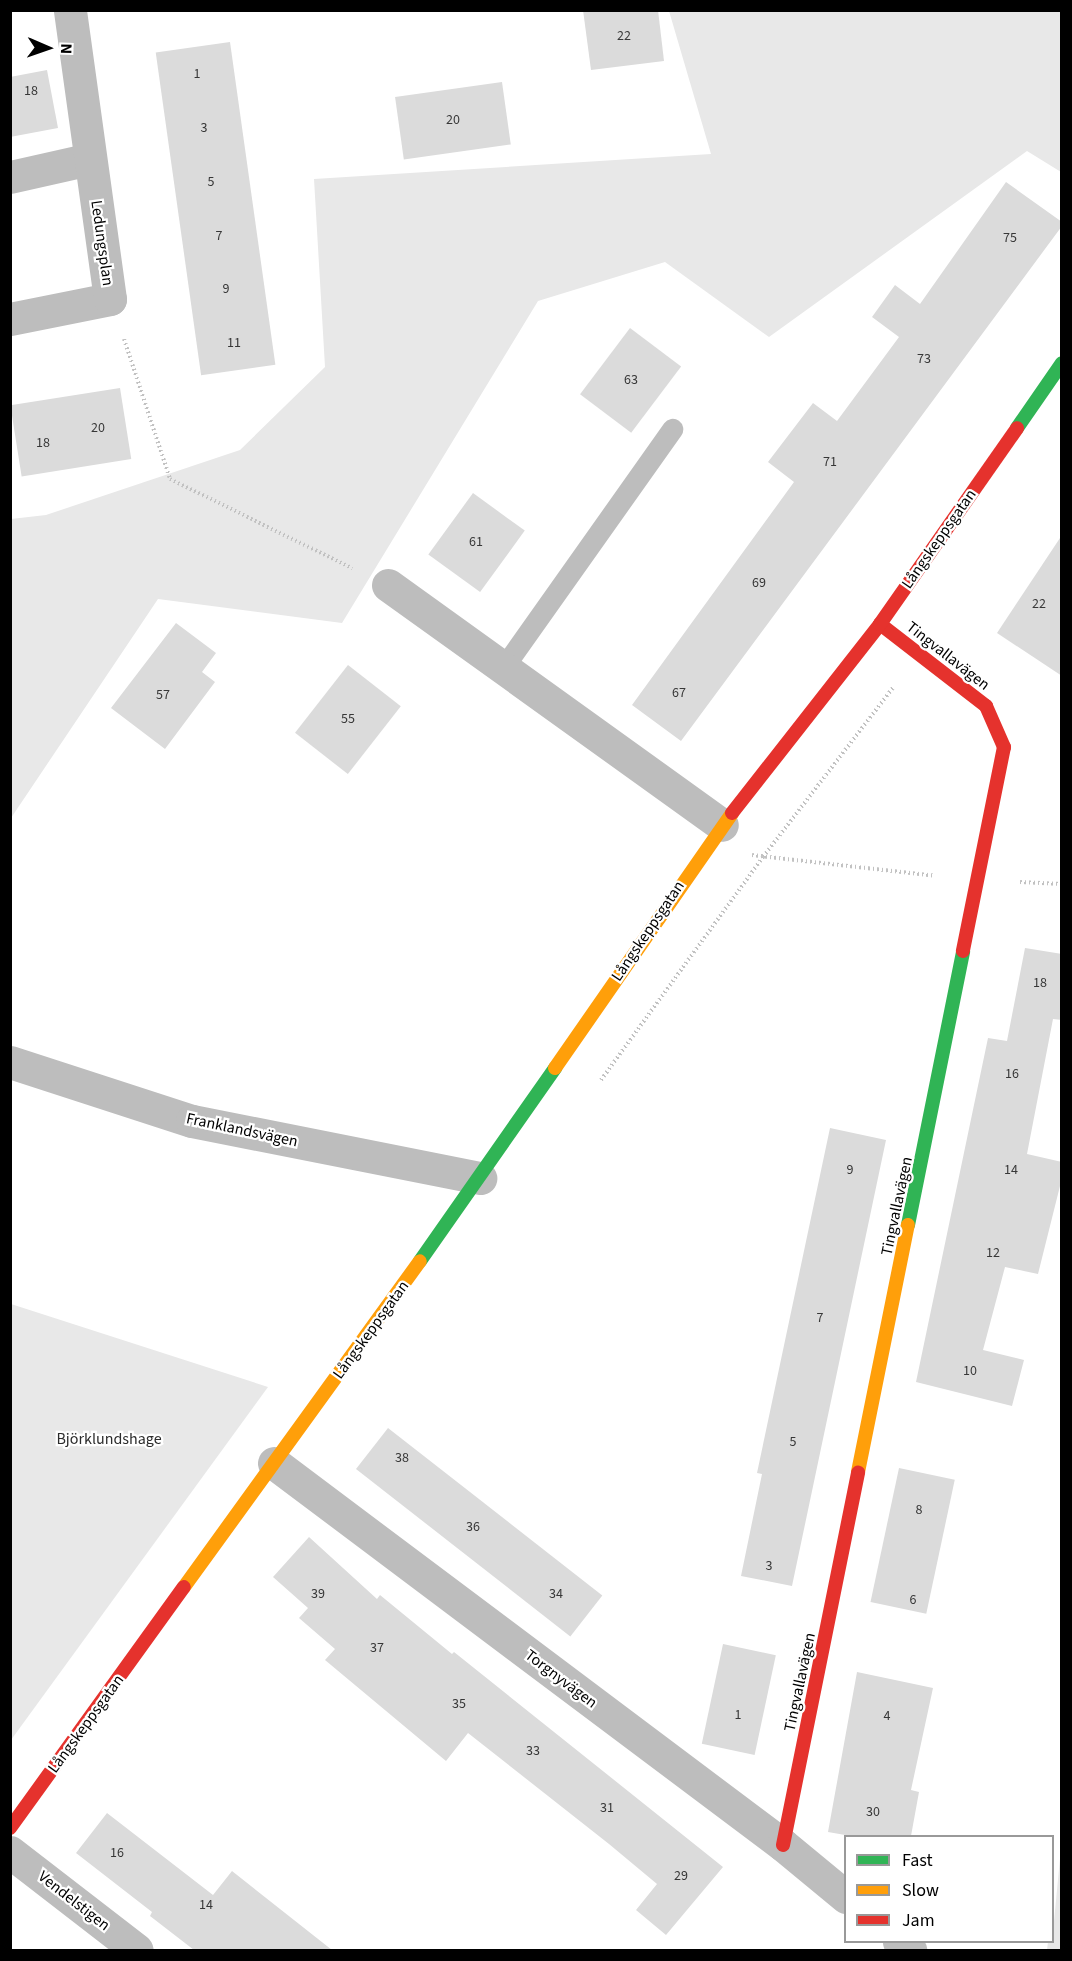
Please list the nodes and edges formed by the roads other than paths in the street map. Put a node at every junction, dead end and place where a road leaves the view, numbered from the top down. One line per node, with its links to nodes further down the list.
1 (70, 10): 2 (street, Ledungsplan)
2 (90, 159): 3 (street); 4 (street, Ledungsplan)
3 (10, 177)
4 (10, 319)
5 (1062, 363): 8 (street, Långskeppsgatan)
6 (672, 429): 9 (lane)
7 (388, 585): 9 (street)
8 (880, 624): 10 (street, Långskeppsgatan); 15 (street, Tingvallavägen)
9 (503, 668): 10 (street)
10 (713, 838): 12 (street, Långskeppsgatan)
11 (10, 1062): 12 (street, Franklandsvägen)
12 (480, 1178): 13 (street, Långskeppsgatan)
13 (274, 1463): 14 (street, Långskeppsgatan); 15 (street, Torgnyvägen)
14 (10, 1828)
15 (783, 1845): 17 (street, Torgnyvägen)
16 (10, 1852): 18 (street, Vendelstigen)
17 (844, 1895)
18 (137, 1950)

